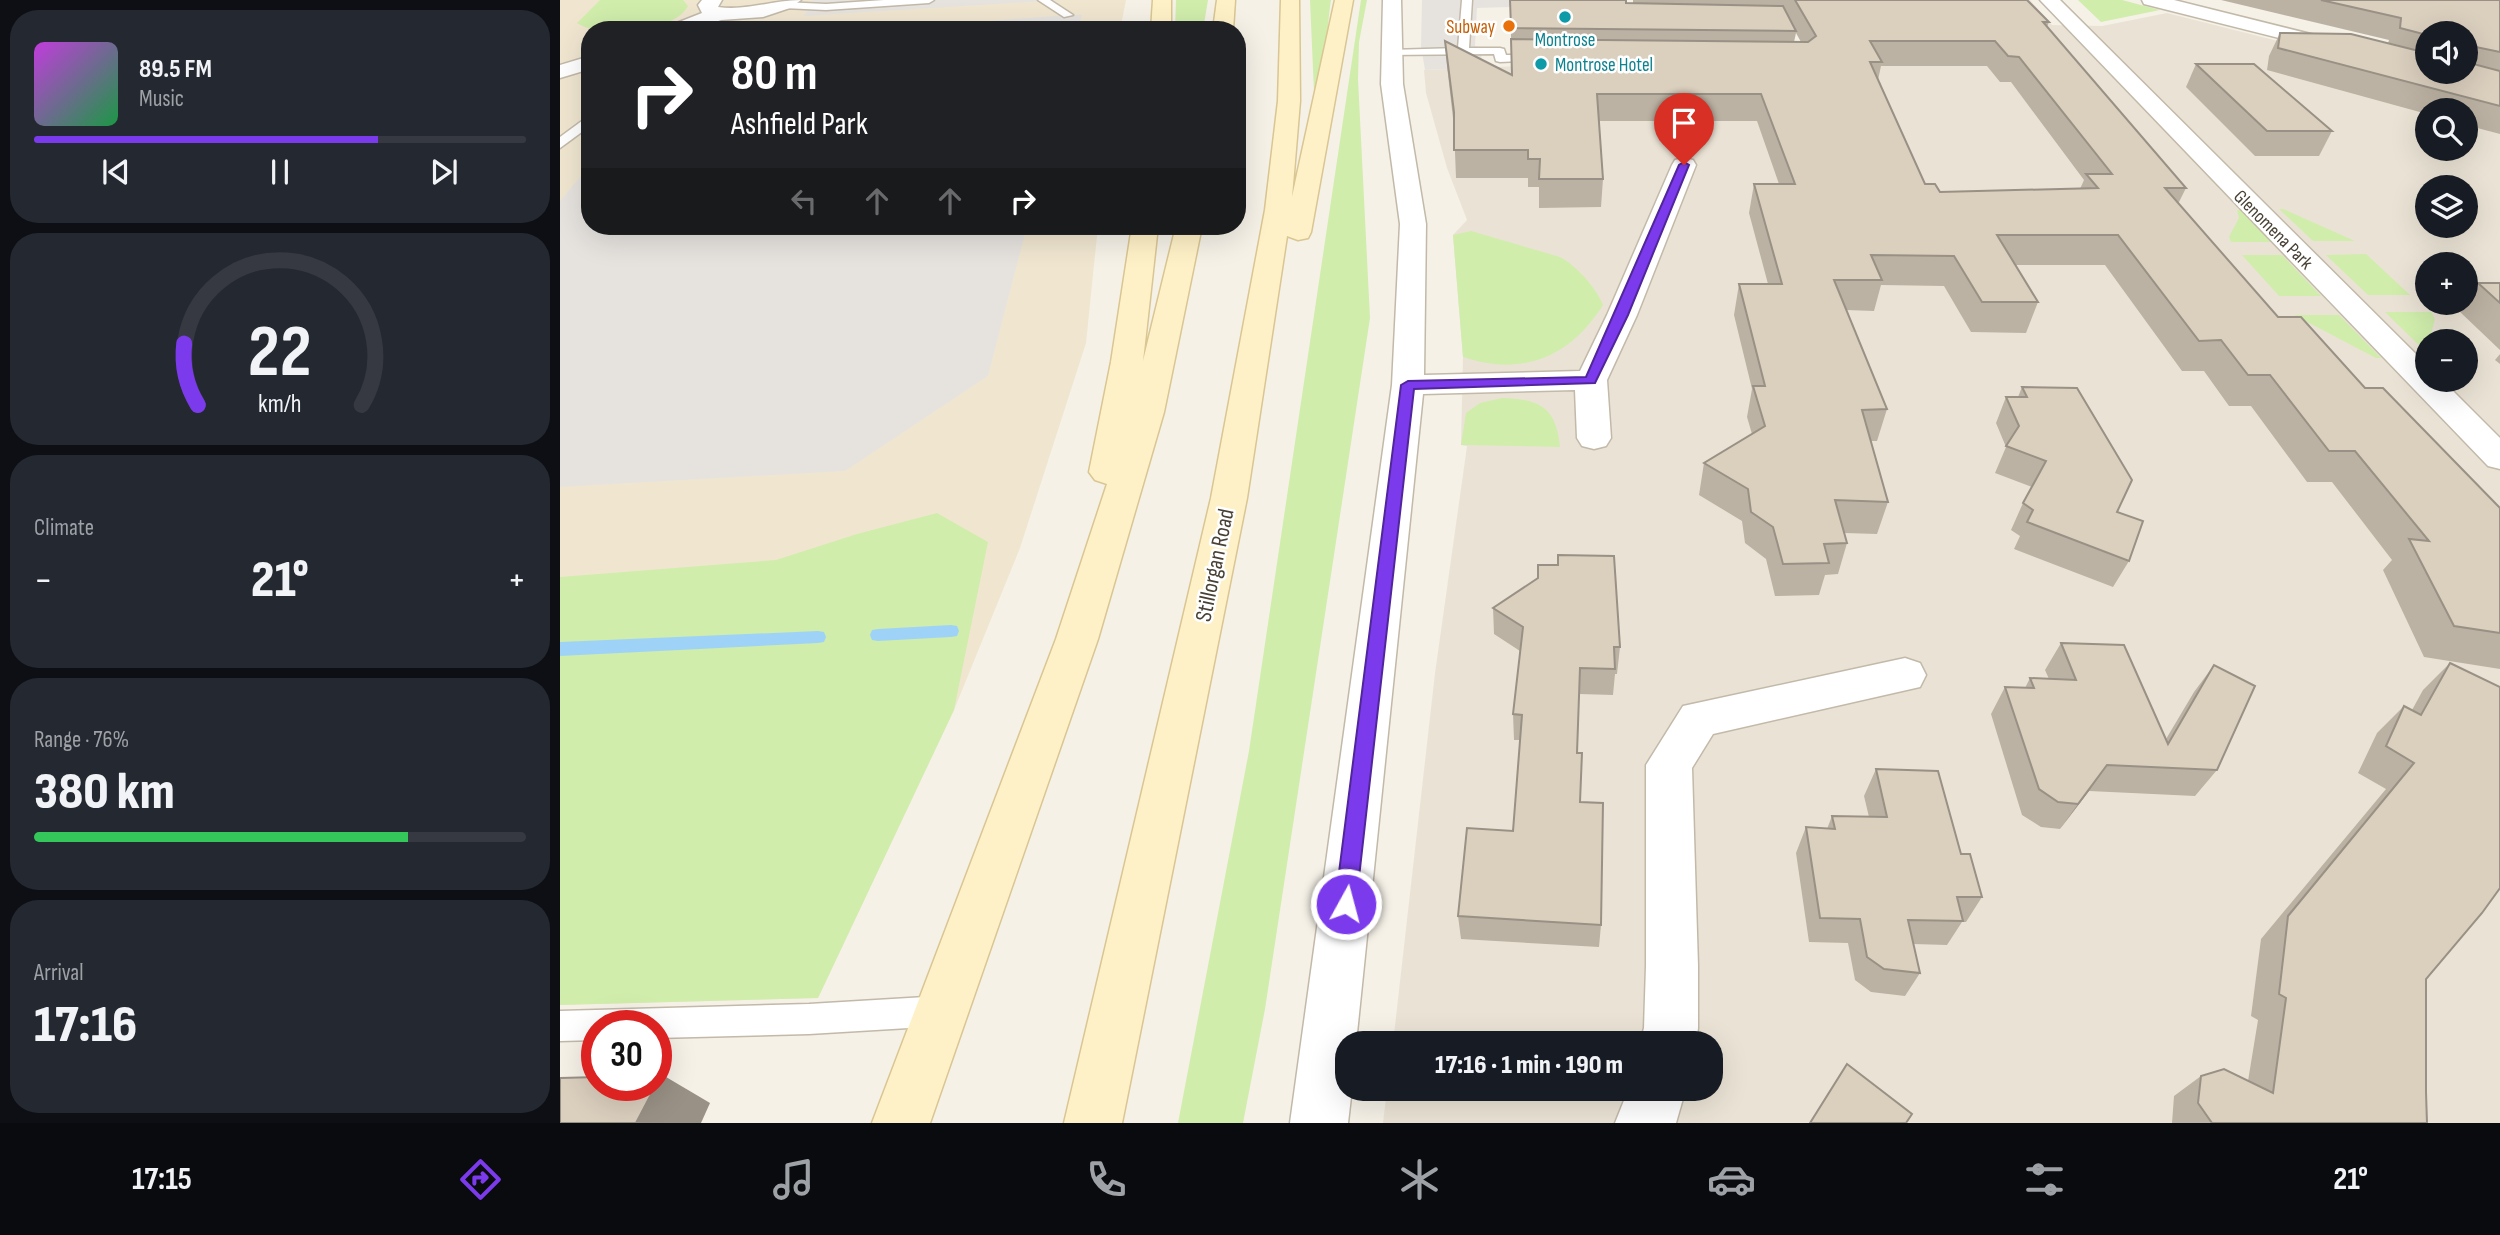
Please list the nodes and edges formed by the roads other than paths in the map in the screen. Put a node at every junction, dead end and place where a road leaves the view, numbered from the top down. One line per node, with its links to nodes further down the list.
1 (929, 0): 11 (lane)
2 (1044, 0): 13 (lane)
3 (1162, 0): 15 (main road)
4 (1226, 0): 16 (main road)
5 (1290, 0): 32 (main road, Stillorgan Road)
6 (1343, 0): 32 (main road)
7 (1392, 0): 18 (street)
8 (1467, 0): 17 (lane)
9 (2049, 0): 31 (street, Glenomena Park)
10 (2151, 0): 21 (street)
11 (787, 2): 12 (street)
12 (716, 7): 14 (street)
13 (1068, 15)
14 (692, 21)
15 (1161, 21)
16 (1224, 21)
17 (1463, 51): 18 (lane); 19 (lane)
18 (1390, 53): 29 (street)
19 (1550, 58)
20 (581, 65): 22 (street)
21 (2415, 66)
22 (560, 72)
23 (581, 126): 24 (lane)
24 (560, 144)
25 (1684, 165): 28 (street)
26 (1144, 235): 33 (main road)
27 (1187, 235): 33 (main road)
28 (1591, 380): 29 (street); 30 (street)
29 (1408, 385): 41 (street)
30 (1594, 438)
31 (2500, 458)
32 (1229, 498): 40 (main road, Stillorgan Road)
33 (1077, 639): 35 (main road)
34 (1905, 675): 37 (street)
35 (942, 1011): 36 (lane); 39 (main road)
36 (560, 1026)
37 (1670, 1031)
38 (1655, 1101): 42 (street)
39 (901, 1123)
40 (1093, 1123)
41 (1319, 1123)
42 (1644, 1123)

